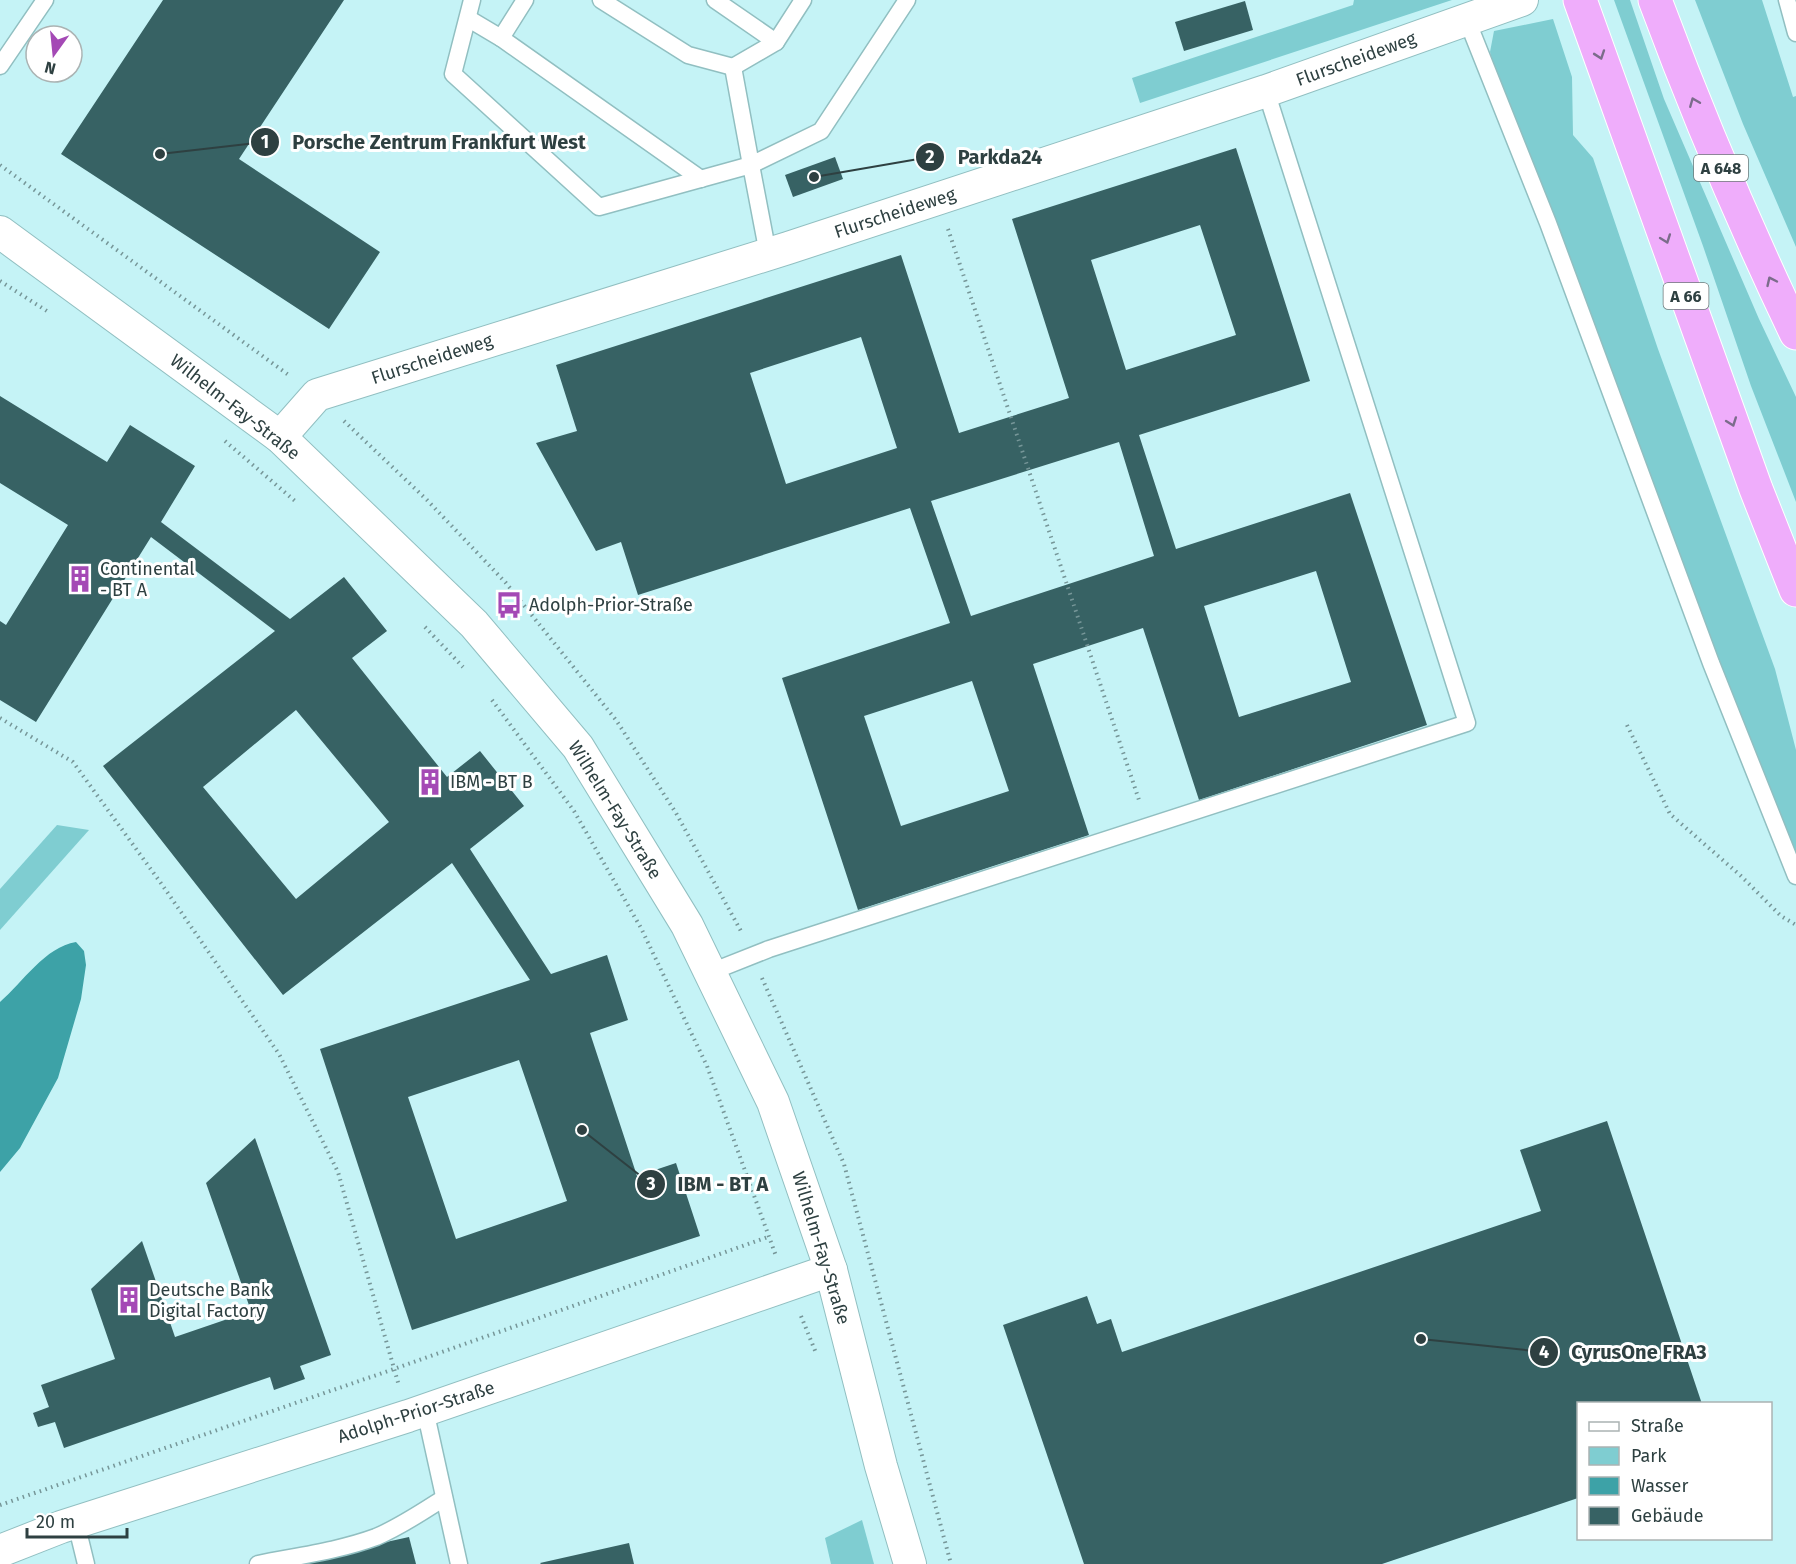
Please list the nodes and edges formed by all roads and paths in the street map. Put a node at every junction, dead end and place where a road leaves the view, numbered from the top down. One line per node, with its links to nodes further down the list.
1 (45, 0): 16 (lane)
2 (472, 0): 12 (lane)
3 (525, 0): 14 (lane)
4 (601, 0): 17 (lane)
5 (714, 0): 15 (lane)
6 (803, 0): 15 (lane)
7 (907, 0): 19 (lane)
8 (1580, 0): 30 (highway, A 66, one-way to 30)
9 (1655, 0): 26 (highway, A 648, one-way to 9)
10 (1787, 0): 13 (lane)
11 (1494, 10): 18 (street, Flurscheideweg); 37 (lane)
12 (469, 19): 14 (lane); 20 (lane)
13 (1796, 33)
14 (501, 38): 20 (lane)
15 (776, 42): 17 (lane)
16 (0, 66)
17 (733, 67): 19 (lane)
18 (1266, 91): 21 (street, Flurscheideweg); 39 (lane)
19 (751, 165): 20 (lane); 23 (lane)
20 (701, 179)
21 (938, 199): 23 (street, Flurscheideweg); 36 (path)
22 (0, 232): 28 (street, Wilhelm-Fay-Straße)
23 (768, 254): 28 (street, Flurscheideweg)
24 (0, 281): 25 (path)
25 (53, 315)
26 (1796, 333)
27 (216, 434): 29 (path)
28 (280, 437): 39 (street, Wilhelm-Fay-Straße)
29 (299, 504)
30 (1796, 590)
31 (418, 619): 32 (path)
32 (464, 668)
33 (487, 693): 40 (path)
34 (0, 718): 44 (path)
35 (1627, 725): 38 (path)
36 (1134, 786)
37 (1796, 876)
38 (1796, 926)
39 (711, 972): 41 (street, Wilhelm-Fay-Straße)
40 (768, 1237): 42 (path); 44 (path)
41 (831, 1270): 42 (street, Adolph-Prior-Straße); 53 (street, Wilhelm-Fay-Straße)
42 (788, 1284): 43 (path); 45 (street, Adolph-Prior-Straße)
43 (816, 1354)
44 (394, 1369): 45 (path); 47 (path)
45 (417, 1413): 46 (lane); 48 (street, Adolph-Prior-Straße)
46 (444, 1498): 51 (lane); 52 (lane)
47 (0, 1505)
48 (76, 1523): 49 (street, Adolph-Prior-Straße); 50 (lane)
49 (0, 1551)
50 (86, 1564)
51 (258, 1564)
52 (459, 1564)
53 (910, 1564)

